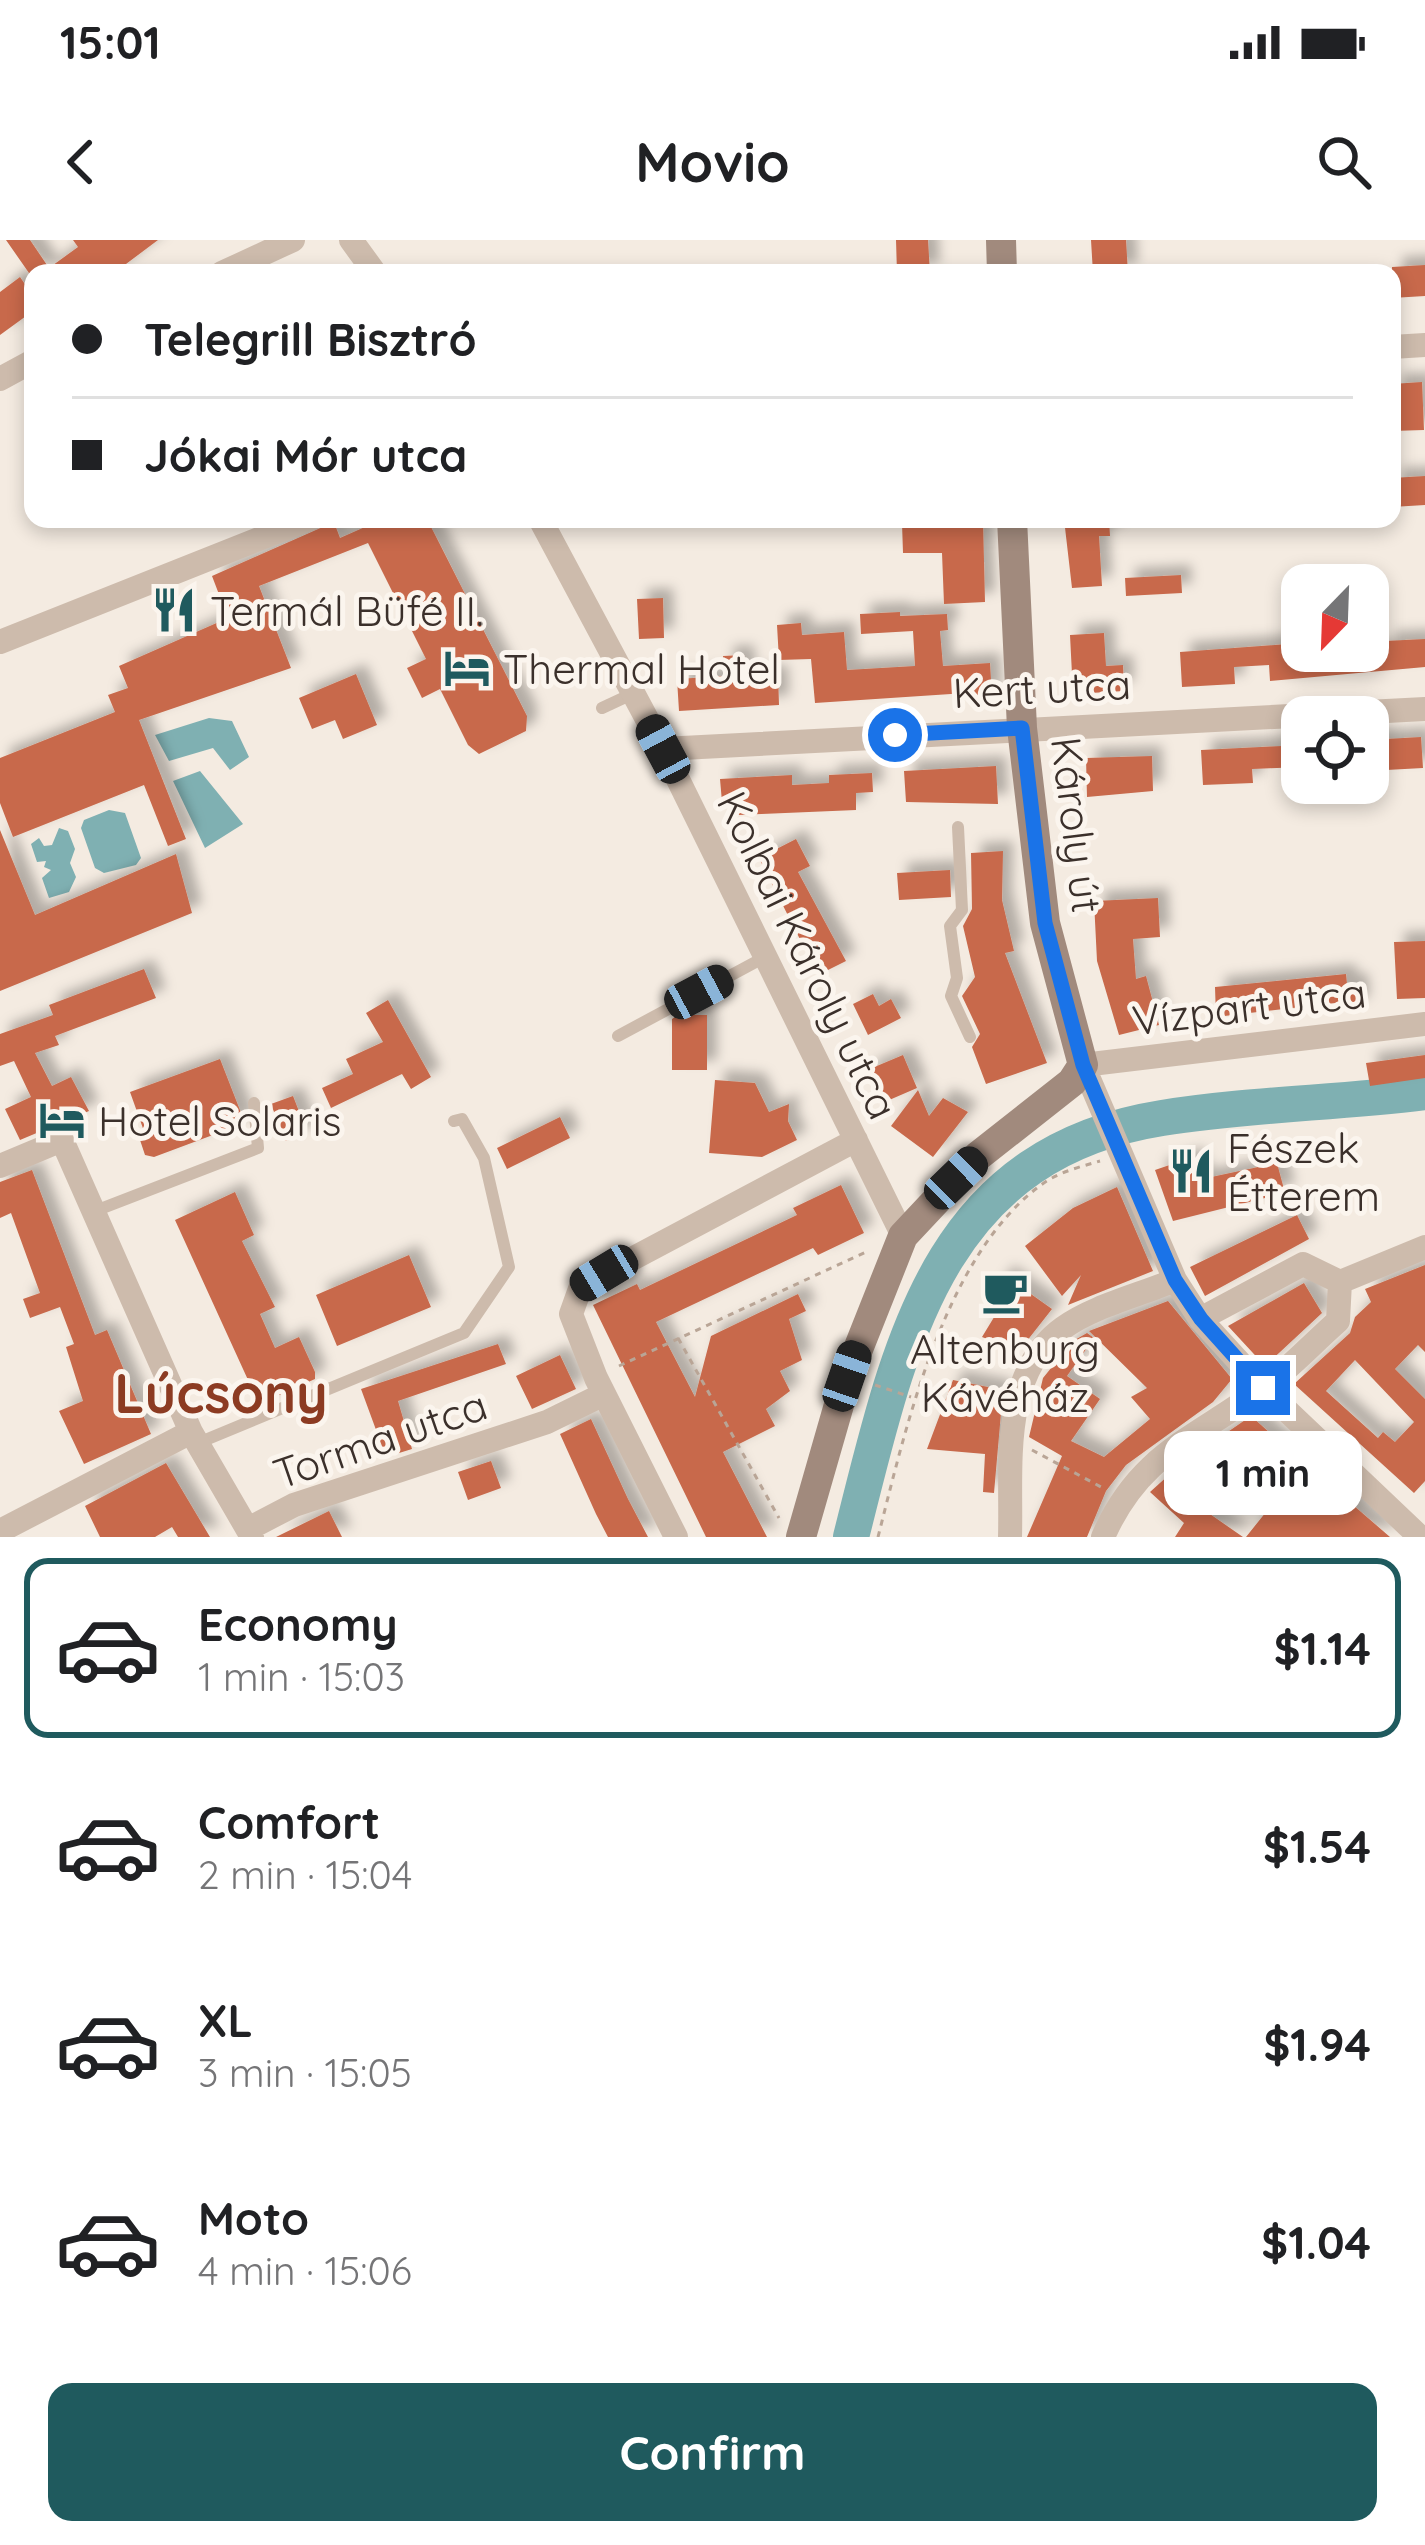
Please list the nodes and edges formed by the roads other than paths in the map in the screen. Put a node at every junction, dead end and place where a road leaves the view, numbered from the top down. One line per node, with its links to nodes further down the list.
1 (293, 240): 2 (street)
2 (241, 264)
3 (286, 528): 6 (street)
4 (545, 528): 7 (street, Kolbai Károly utca)
5 (1012, 528): 10 (street, Károly út)
6 (0, 642)
7 (633, 694): 8 (lane); 11 (street, Kolbai Károly utca)
8 (602, 708)
9 (1425, 710): 10 (street, Kert utca)
10 (1022, 728): 11 (street, Kert utca); 17 (street, Károly út)
11 (663, 749): 13 (street, Kolbai Károly utca)
12 (958, 827): 16 (lane)
13 (766, 956): 15 (lane); 20 (street, Kolbai Károly utca)
14 (1425, 1024): 17 (street, Vízpart utca)
15 (618, 1036)
16 (970, 1037)
17 (1083, 1065): 23 (street); 25 (street)
18 (254, 1103): 22 (lane)
19 (454, 1121): 30 (lane)
20 (856, 1140): 23 (street, Kolbai Károly utca); 28 (street)
21 (0, 1166): 22 (street)
22 (94, 1211): 30 (street)
23 (903, 1236): 31 (street)
24 (1425, 1247): 26 (street)
25 (1175, 1280): 27 (street); 35 (street)
26 (1340, 1282): 27 (street); 29 (street)
27 (1201, 1319): 29 (street)
28 (600, 1386): 33 (street, Torma utca); 34 (street)
29 (1263, 1388): 36 (street); 37 (street)
30 (195, 1438): 32 (street); 33 (street)
31 (790, 1527)
32 (0, 1531)
33 (250, 1533)
34 (676, 1537)
35 (1010, 1537)
36 (1103, 1537)
37 (1420, 1537)

